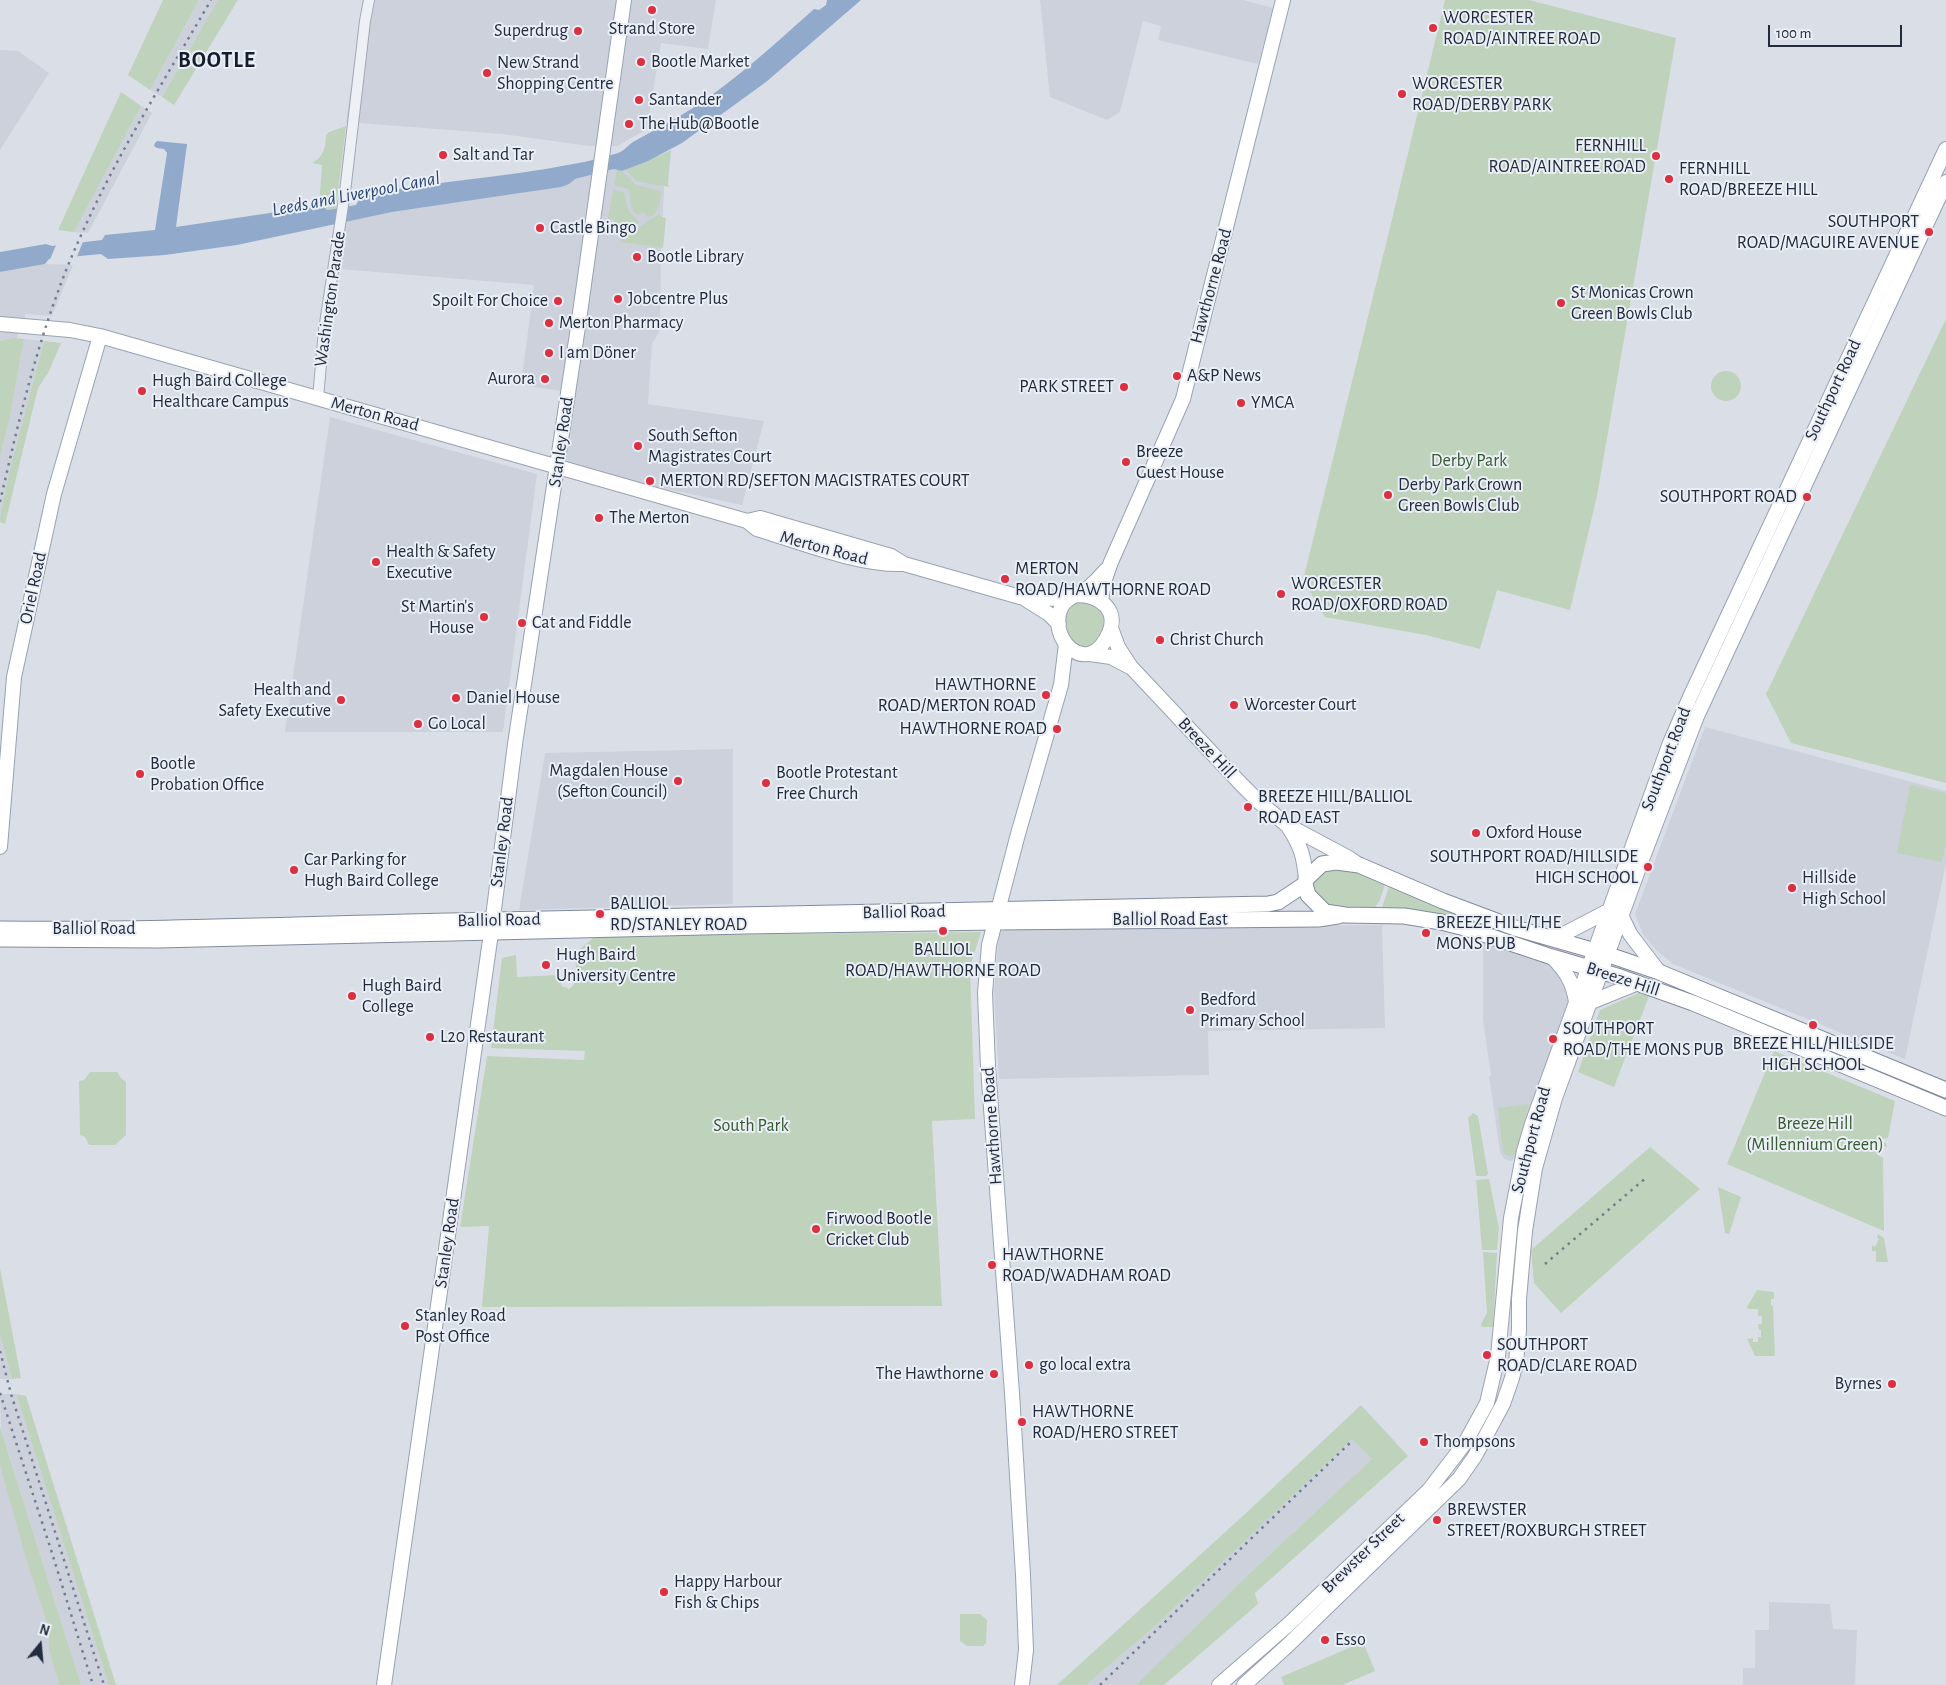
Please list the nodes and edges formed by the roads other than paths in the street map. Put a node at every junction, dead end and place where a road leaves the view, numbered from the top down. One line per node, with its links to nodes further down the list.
1 (367, 0): 8 (street, Washington Parade)
2 (624, 0): 9 (main road, Stanley Road)
3 (1283, 0): 10 (main road, Hawthorne Road)
4 (1946, 149): 24 (main road, Southport Road)
5 (1946, 182): 24 (main road, Southport Road)
6 (0, 324): 7 (main road, Merton Road)
7 (100, 336): 8 (main road, Merton Road); 21 (main road, Oriel Road)
8 (318, 398): 9 (main road, Merton Road)
9 (558, 466): 12 (main road, Merton Road); 27 (main road, Stanley Road)
10 (1111, 562): 11 (main road, Hawthorne Road); 13 (main road, Hawthorne Road)
11 (1074, 596): 12 (main road, Merton Road); 13 (main road); 14 (main road)
12 (1020, 597): 14 (main road, Merton Road)
13 (1101, 600): 15 (main road)
14 (1059, 624): 16 (main road)
15 (1110, 628): 17 (main road); 18 (main road, Breeze Hill)
16 (1066, 644): 17 (main road); 19 (main road, Hawthorne Road)
17 (1088, 655): 18 (main road, Breeze Hill); 19 (main road, Hawthorne Road)
18 (1131, 667): 20 (main road, Breeze Hill)
19 (1061, 685): 26 (main road, Hawthorne Road)
20 (1287, 825): 22 (main road, Breeze Hill); 23 (main road, Breeze Hill)
21 (0, 847)
22 (1359, 865): 23 (highway, Breeze Hill); 29 (highway, Breeze Hill)
23 (1306, 881): 25 (highway, Breeze Hill); 26 (highway, Balliol Road East)
24 (1616, 913): 29 (main road); 31 (main road, Southport Road); 34 (main road)
25 (1345, 915): 26 (highway, Balliol Road East); 32 (highway, Breeze Hill)
26 (996, 916): 27 (highway, Balliol Road); 43 (main road, Hawthorne Road)
27 (491, 926): 28 (highway, Balliol Road); 30 (highway, Balliol Road); 42 (main road, Stanley Road)
28 (0, 929)
29 (1542, 938): 31 (highway, Breeze Hill)
30 (0, 939)
31 (1601, 953): 33 (main road, Southport Road); 34 (highway, Breeze Hill)
32 (1552, 957): 33 (highway, Breeze Hill); 37 (main road)
33 (1595, 970): 35 (highway, Breeze Hill); 36 (main road, Southport Road); 37 (main road, Southport Road)
34 (1658, 972): 38 (highway, Breeze Hill)
35 (1638, 983): 36 (main road); 39 (highway, Breeze Hill)
36 (1591, 1002): 41 (main road, Southport Road)
37 (1576, 1003): 40 (main road, Southport Road)
38 (1946, 1090)
39 (1946, 1108)
40 (1487, 1402): 44 (main road, Brewster Street)
41 (1503, 1404): 45 (main road, Brewster Street)
42 (384, 1685)
43 (1022, 1685)
44 (1219, 1685)
45 (1244, 1685)

